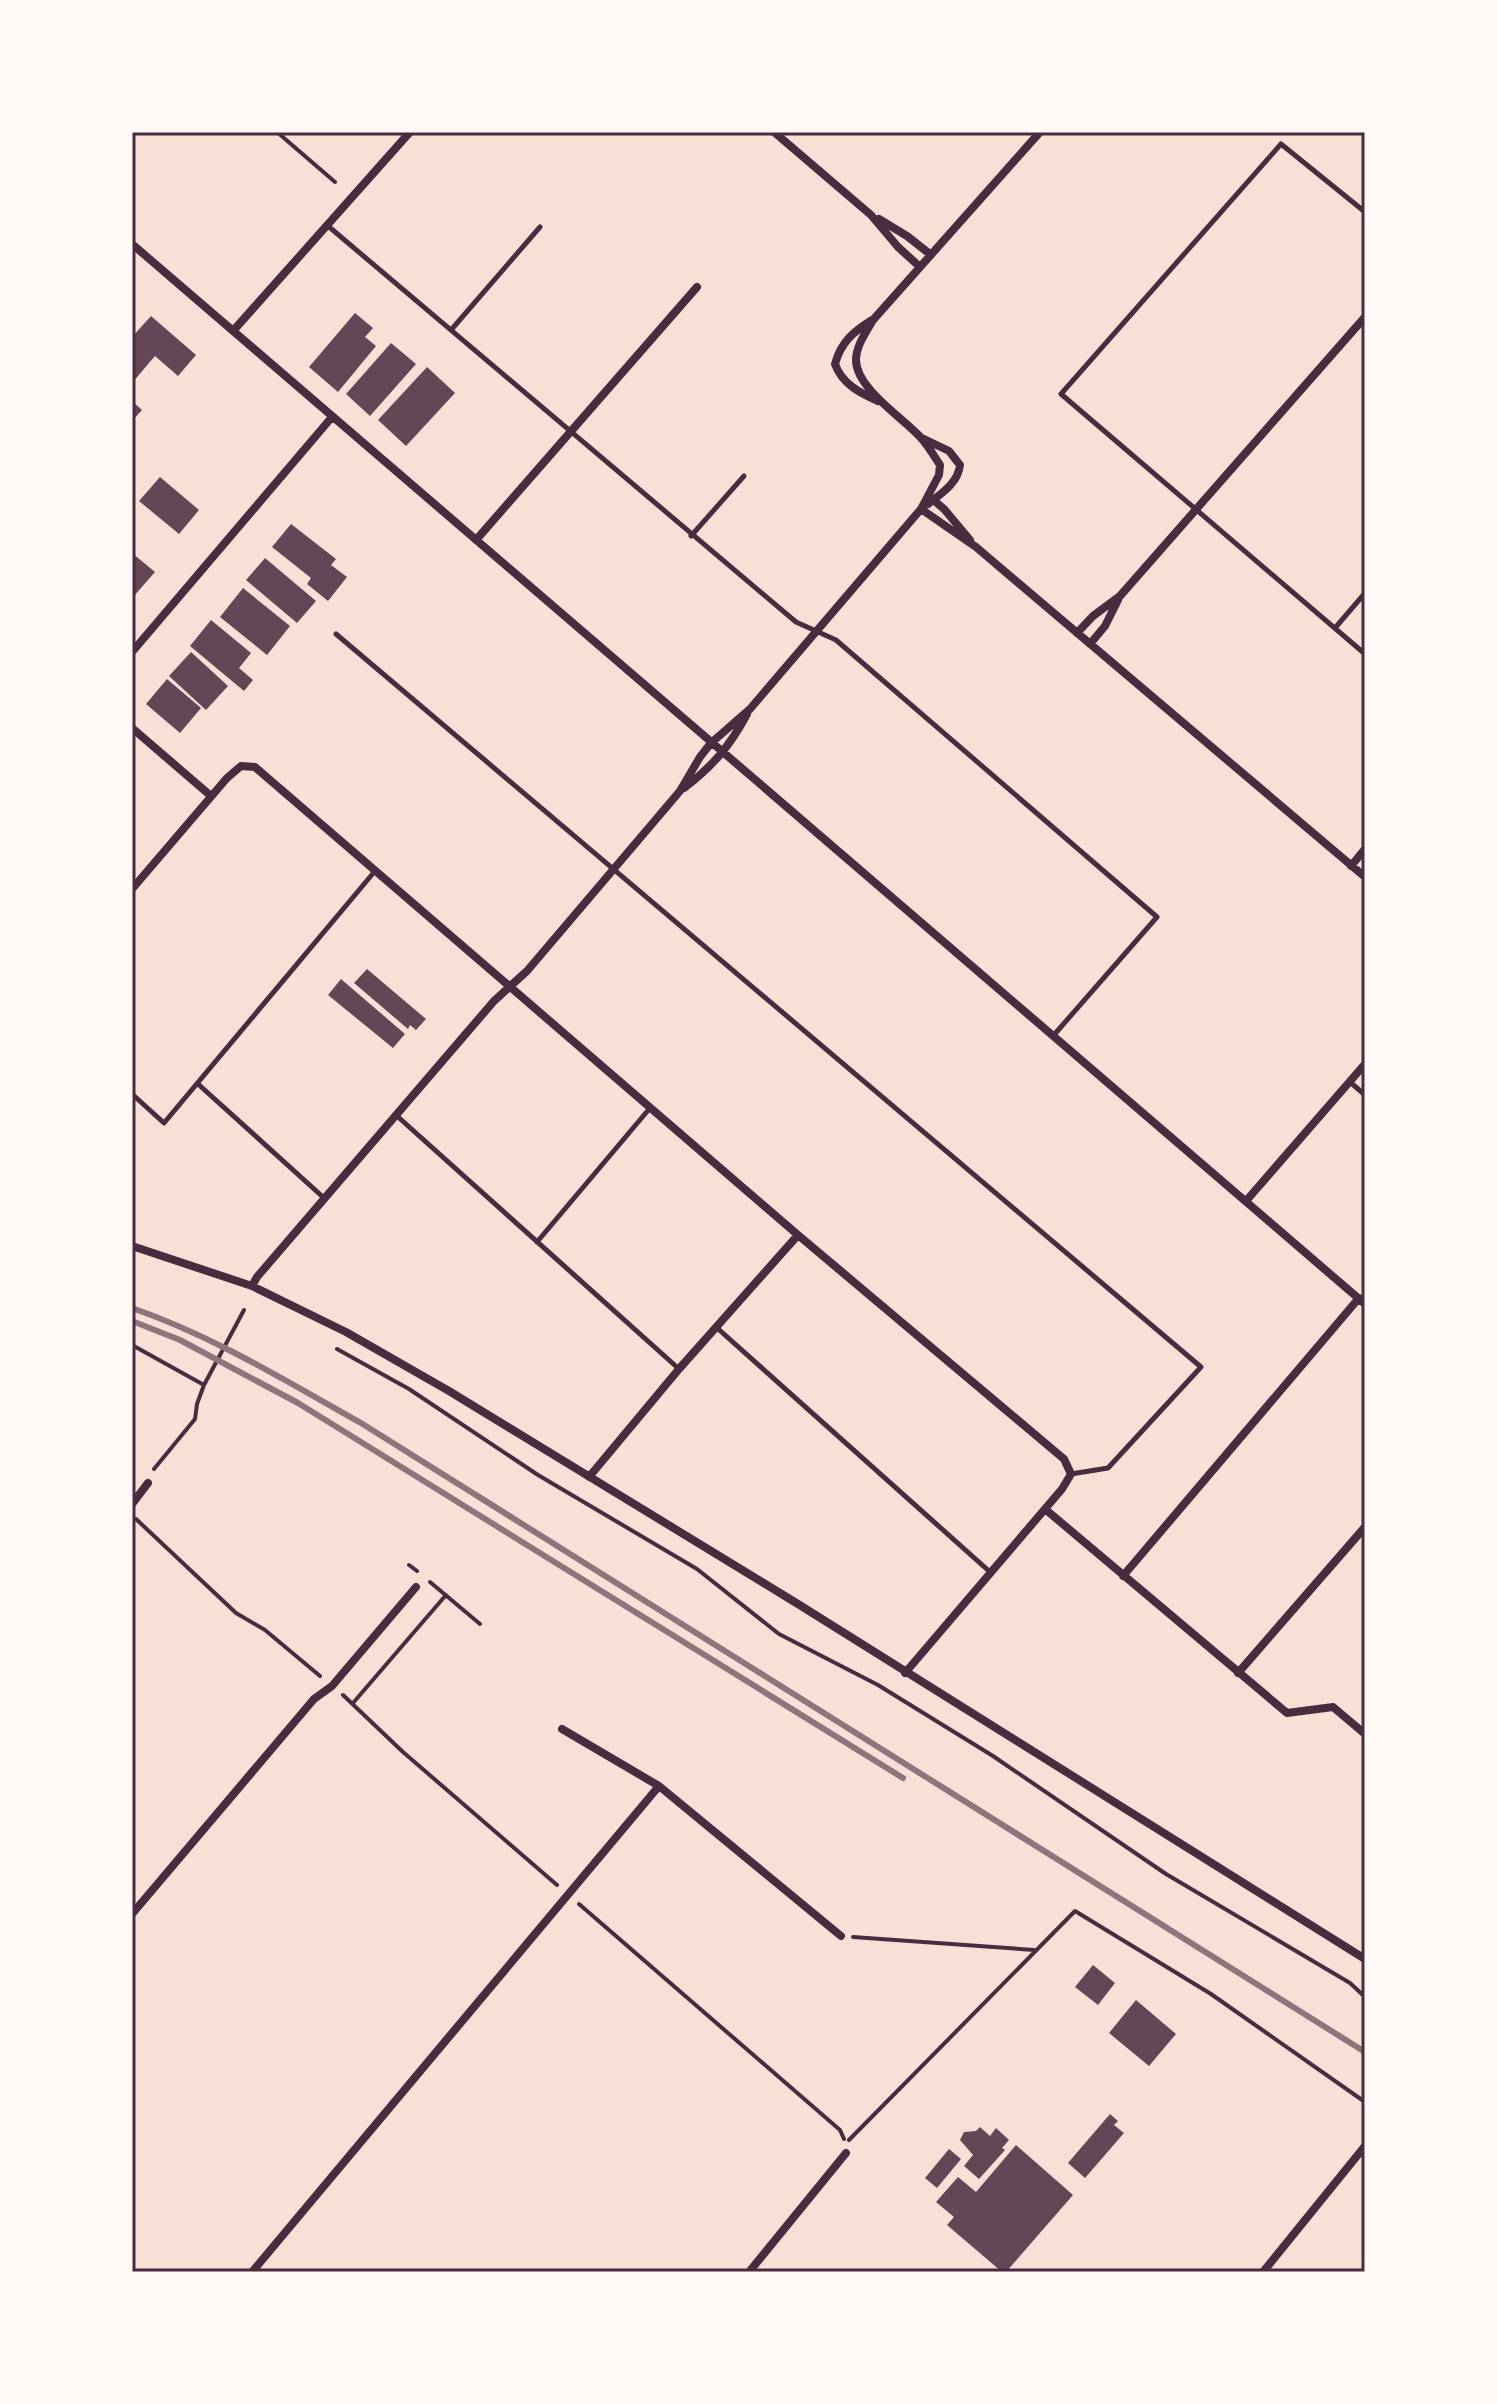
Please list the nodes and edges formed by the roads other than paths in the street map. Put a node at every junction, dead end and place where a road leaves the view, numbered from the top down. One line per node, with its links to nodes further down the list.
1 (410, 132): 6 (street)
2 (774, 132): 5 (street)
3 (1040, 132): 9 (street)
4 (1365, 212): 23 (lane)
5 (871, 215): 9 (street); 10 (street)
6 (327, 225): 14 (lane); 15 (street)
7 (540, 227): 14 (lane)
8 (132, 244): 15 (street)
9 (931, 255): 10 (street)
10 (920, 267): 13 (street)
11 (697, 287): 18 (street)
12 (1365, 317): 23 (street)
13 (873, 320): 16 (street); 16 (street)
14 (451, 330): 18 (lane)
15 (233, 331): 17 (street)
16 (880, 401): 19 (street)
17 (332, 417): 25 (street); 34 (street)
18 (570, 433): 24 (lane); 25 (street)
19 (922, 438): 21 (street); 21 (street)
20 (744, 476): 24 (lane)
21 (931, 498): 22 (street); 26 (street)
22 (921, 509): 26 (street); 30 (street)
23 (1196, 511): 28 (street); 29 (lane)
24 (691, 536): 30 (lane)
25 (476, 540): 38 (street)
26 (976, 547): 31 (street)
27 (1365, 593): 29 (lane)
28 (1120, 596): 31 (street); 33 (street)
29 (1335, 628): 35 (lane)
30 (816, 632): 36 (street); 49 (lane)
31 (1077, 633): 33 (street)
32 (336, 634): 45 (lane)
33 (1090, 644): 43 (street)
34 (132, 652)
35 (1365, 654)
36 (750, 709): 38 (street); 39 (street)
37 (132, 728): 41 (street)
38 (711, 743): 39 (street); 40 (street)
39 (723, 753): 40 (street); 49 (street)
40 (680, 791): 45 (street)
41 (211, 796): 44 (street); 47 (street)
42 (1365, 849): 43 (street)
43 (1351, 866): 46 (street)
44 (376, 869): 48 (street); 52 (lane)
45 (612, 869): 48 (street); 66 (lane)
46 (1365, 876)
47 (132, 889)
48 (510, 987): 55 (street); 56 (street)
49 (1053, 1036): 58 (street)
50 (1365, 1064): 51 (street)
51 (1350, 1082): 54 (lane); 58 (street)
52 (198, 1084): 53 (lane); 57 (lane)
53 (132, 1094)
54 (1365, 1095)
55 (651, 1107): 59 (street); 60 (lane)
56 (396, 1115): 57 (street); 60 (lane)
57 (324, 1198): 62 (street)
58 (1246, 1201): 63 (street)
59 (798, 1235): 64 (street); 66 (street)
60 (537, 1242): 65 (lane)
61 (132, 1246): 62 (street)
62 (252, 1286): 67 (street)
63 (1362, 1301): 73 (street)
64 (716, 1327): 65 (street); 72 (lane)
65 (679, 1369): 67 (street)
66 (1071, 1474): 70 (street)
67 (589, 1477): 75 (street)
68 (149, 1478): 69 (street)
69 (132, 1504)
70 (1045, 1509): 72 (street); 73 (street)
71 (1365, 1527): 76 (street)
72 (990, 1572): 75 (street)
73 (1123, 1576): 76 (street)
74 (416, 1587): 80 (street)
75 (905, 1673): 82 (street)
76 (1238, 1673): 78 (street)
77 (562, 1729): 79 (street)
78 (1365, 1734)
79 (659, 1786): 81 (street); 85 (street)
80 (132, 1914)
81 (841, 1936)
82 (1365, 1959)
83 (1365, 2146): 87 (street)
84 (846, 2153): 86 (street)
85 (252, 2272)
86 (749, 2272)
87 (1263, 2272)

